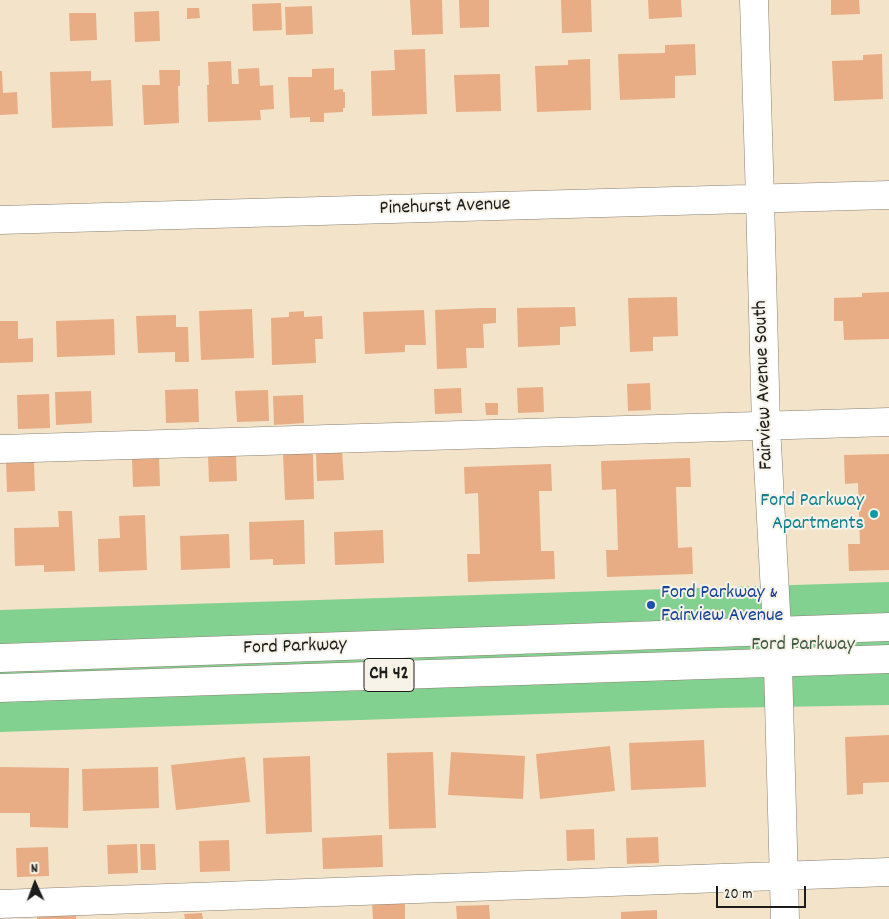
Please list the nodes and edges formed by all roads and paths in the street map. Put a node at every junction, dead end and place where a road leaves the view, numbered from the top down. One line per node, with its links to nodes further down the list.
1 (754, 0): 3 (street, Fairview Avenue South)
2 (889, 194): 3 (street, Pinehurst Avenue)
3 (760, 199): 4 (street, Pinehurst Avenue); 6 (street, Fairview Avenue South)
4 (0, 220)
5 (889, 422): 6 (street)
6 (766, 426): 7 (street); 9 (street, Fairview Avenue South)
7 (0, 449)
8 (889, 627): 9 (street, Ford Parkway / CH 42)
9 (777, 630): 10 (street, Ford Parkway / CH 42); 12 (street, Fairview Avenue South)
10 (0, 658)
11 (889, 660): 12 (street, Ford Parkway / CH 42)
12 (778, 662): 13 (street, Ford Parkway / CH 42); 15 (street, Fairview Avenue South)
13 (0, 688)
14 (889, 872): 15 (street)
15 (783, 876): 16 (street); 17 (street, Fairview Avenue South)
16 (0, 904)
17 (785, 919)

